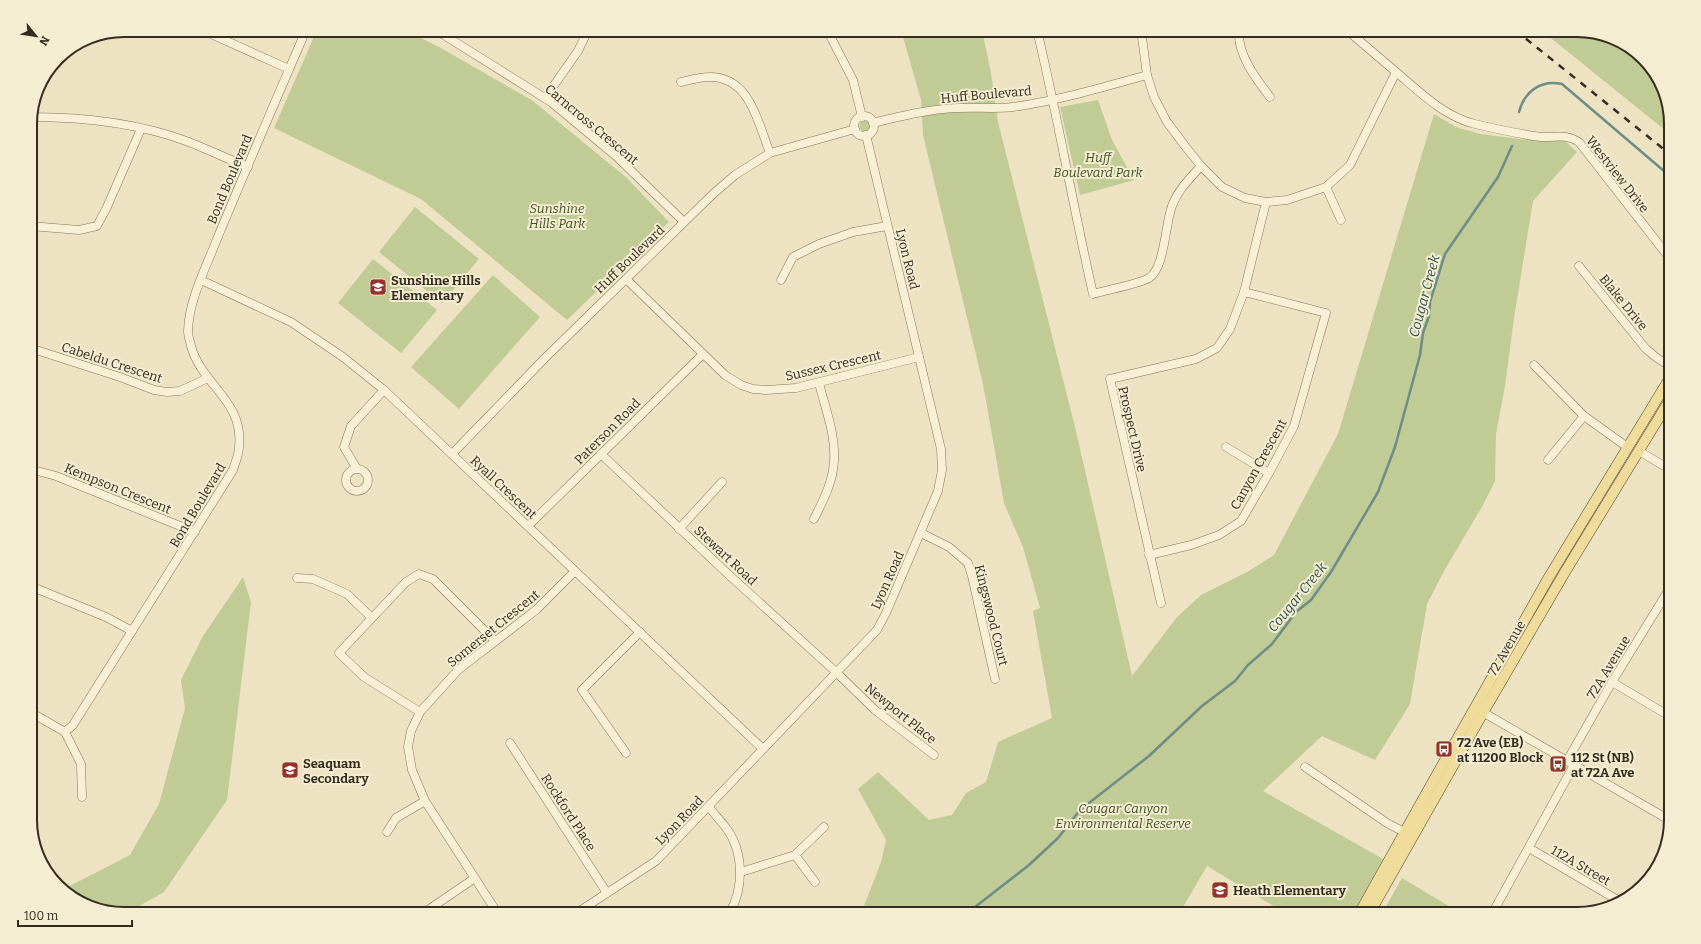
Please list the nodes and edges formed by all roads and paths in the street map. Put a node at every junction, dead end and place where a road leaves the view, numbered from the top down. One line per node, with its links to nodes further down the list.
1 (218, 37): 10 (street)
2 (303, 37): 10 (street, Bond Boulevard)
3 (447, 37): 15 (street, Carncross Crescent)
4 (585, 37): 15 (street)
5 (831, 37): 18 (street)
6 (1039, 37): 16 (street)
7 (1142, 37): 12 (street)
8 (1238, 37): 14 (street)
9 (1355, 37): 11 (street, Westview Drive)
10 (289, 69): 25 (street, Bond Boulevard)
11 (1396, 72): 26 (street); 32 (street, Westview Drive)
12 (1147, 75): 16 (street, Huff Boulevard); 24 (street)
13 (681, 82): 23 (street)
14 (1270, 97)
15 (545, 98): 29 (street, Carncross Crescent)
16 (1054, 99): 19 (street, Huff Boulevard); 24 (street)
17 (37, 117): 20 (street)
18 (862, 117): 19 (street); 21 (street)
19 (873, 123): 22 (street)
20 (141, 128): 25 (street); 31 (street)
21 (855, 129): 22 (street); 23 (street, Huff Boulevard)
22 (866, 135): 30 (street, Lyon Road)
23 (770, 153): 29 (street, Huff Boulevard)
24 (1201, 166): 27 (street)
25 (248, 167): 35 (street, Bond Boulevard)
26 (1326, 187): 27 (street); 28 (street)
27 (1266, 202): 37 (street, Prospect Drive)
28 (1341, 220)
29 (684, 222): 34 (street, Huff Boulevard)
30 (887, 226): 36 (street); 40 (street, Lyon Road)
31 (37, 227)
32 (1664, 251)
33 (1579, 266): 41 (street, Blake Drive)
34 (626, 279): 39 (street, Sussex Crescent); 52 (street, Huff Boulevard)
35 (201, 280): 43 (street, Bond Boulevard); 46 (street, Ryall Crescent)
36 (781, 280)
37 (1244, 292): 58 (street, Canyon Crescent); 65 (street, Prospect Drive)
38 (37, 350): 43 (street, Cabeldu Crescent)
39 (703, 354): 44 (street, Sussex Crescent); 53 (street, Paterson Road)
40 (919, 357): 44 (street, Sussex Crescent); 64 (street, Lyon Road)
41 (1664, 363)
42 (1534, 365): 48 (street)
43 (208, 378): 63 (street, Bond Boulevard)
44 (819, 383): 60 (street)
45 (1664, 387): 49 (main road, 72 Avenue)
46 (384, 390): 52 (street, Ryall Crescent); 56 (street)
47 (1664, 410): 51 (main road, 72 Avenue)
48 (1584, 416): 49 (street); 54 (street)
49 (1628, 446): 78 (main road, 72 Avenue)
50 (1226, 447): 58 (street)
51 (1639, 452): 55 (street); 78 (main road, 72 Avenue)
52 (452, 454): 61 (street, Ryall Crescent)
53 (601, 454): 61 (street, Paterson Road); 62 (street, Stewart Road)
54 (1548, 460)
55 (1664, 466)
56 (357, 469)
57 (37, 471): 63 (street, Kempson Crescent)
58 (1269, 473): 65 (street, Canyon Crescent)
59 (722, 482): 62 (street)
60 (814, 519)
61 (528, 526): 66 (street, Ryall Crescent)
62 (679, 529): 75 (street, Stewart Road)
63 (195, 532): 72 (street, Bond Boulevard)
64 (921, 533): 75 (street, Lyon Road); 76 (street, Kingswood Court)
65 (1149, 555): 70 (street, Prospect Drive)
66 (574, 572): 73 (street, Ryall Crescent); 74 (street, Somerset Crescent)
67 (297, 578): 71 (street)
68 (37, 589): 72 (street)
69 (1664, 597): 77 (street, 72A Avenue)
70 (1161, 603)
71 (372, 618): 74 (street); 79 (street)
72 (132, 631): 82 (street, Bond Boulevard)
73 (640, 632): 84 (street, Ryall Crescent); 85 (street)
74 (495, 641): 79 (street, Somerset Crescent)
75 (836, 672): 84 (street, Lyon Road); 86 (street, Newport Place)
76 (995, 679)
77 (1612, 682): 80 (street); 87 (street, 72A Avenue)
78 (1479, 710): 87 (street); 95 (main road, 72 Avenue); 108 (main road, 72 Avenue)
79 (420, 712): 90 (street, Somerset Crescent)
80 (1664, 713)
81 (37, 716): 82 (street)
82 (65, 732): 89 (street)
83 (510, 743): 101 (street, Rockford Place)
84 (763, 749): 91 (street, Lyon Road)
85 (626, 753)
86 (934, 755)
87 (1570, 763): 92 (street); 96 (street, 72A Avenue)
88 (1306, 767): 95 (street)
89 (82, 798)
90 (425, 801): 94 (street); 99 (street, Somerset Crescent)
91 (708, 807): 98 (street); 101 (street, Lyon Road)
92 (1664, 817)
93 (824, 827): 97 (street)
94 (387, 832)
95 (1404, 832): 107 (main road, 72 Avenue)
96 (1528, 848): 102 (street, 112A Street); 109 (street, 72A Avenue)
97 (795, 855): 98 (street); 100 (street)
98 (741, 872): 106 (street)
99 (475, 878): 103 (street); 104 (street, Somerset Crescent)
100 (815, 882)
101 (607, 893): 105 (street, Lyon Road)
102 (1614, 898)
103 (432, 907)
104 (494, 907)
105 (586, 907)
106 (733, 907)
107 (1363, 907)
108 (1373, 907)
109 (1496, 907)

